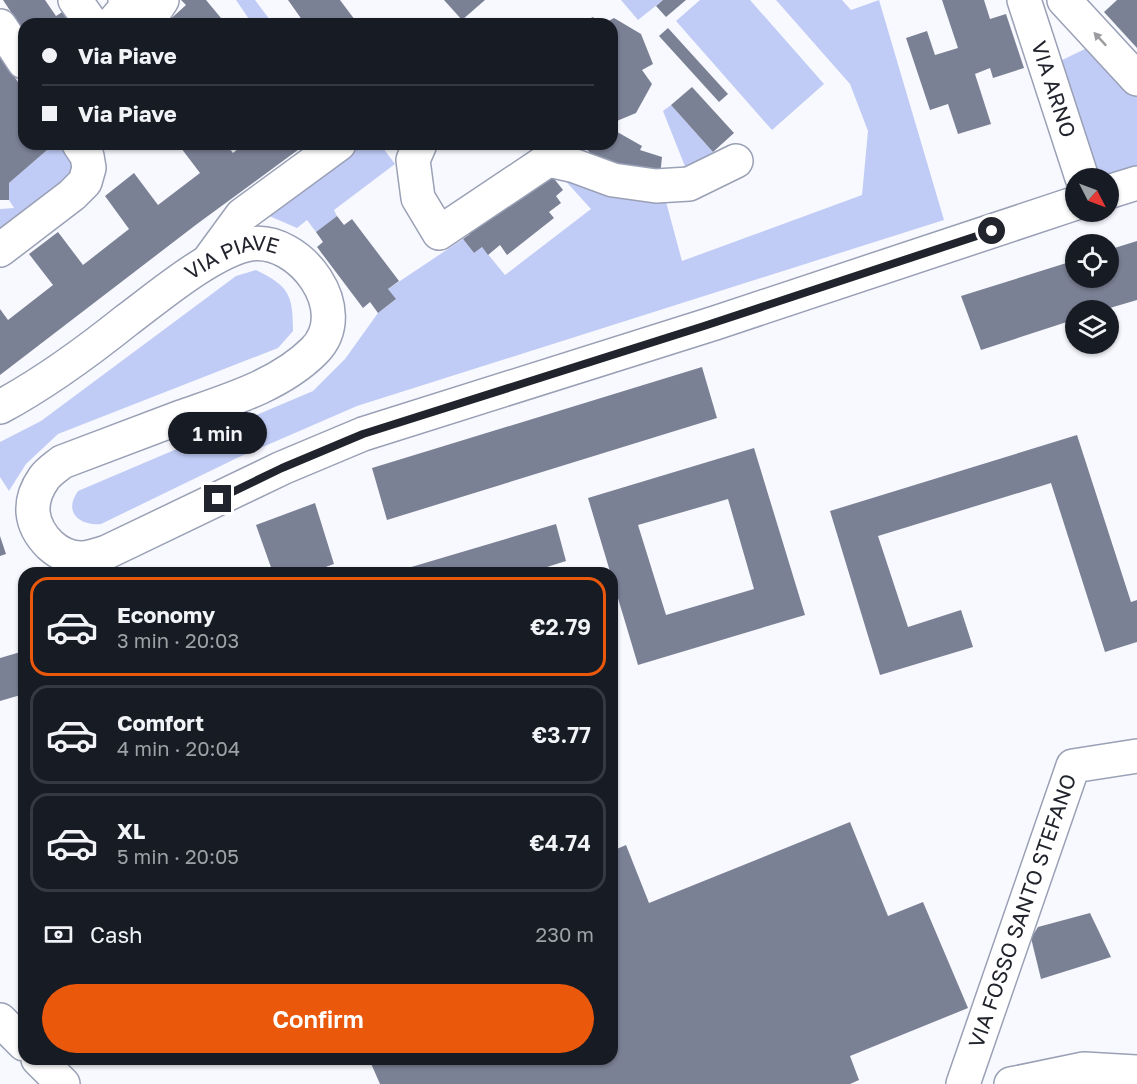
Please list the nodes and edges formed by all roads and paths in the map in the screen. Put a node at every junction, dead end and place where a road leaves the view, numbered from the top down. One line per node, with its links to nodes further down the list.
1 (75, 0): 6 (main road)
2 (125, 0): 7 (main road)
3 (162, 0): 8 (main road)
4 (1024, 0): 16 (main road, VIA ARNO)
5 (1064, 0): 11 (main road, one-way to 5)
6 (88, 18)
7 (117, 18)
8 (150, 18)
9 (0, 26): 10 (main road)
10 (18, 53)
11 (1137, 79)
12 (83, 150): 20 (main road)
13 (331, 150): 21 (main road)
14 (417, 150): 15 (main road)
15 (736, 161)
16 (1079, 168)
17 (1137, 183): 18 (main road)
18 (1119, 189)
19 (1065, 207): 21 (main road, VIA PIAVE)
20 (0, 250)
21 (205, 265): 22 (main road, VIA PIAVE)
22 (0, 407)
23 (1137, 756): 29 (main road, VIA FOSSO SANTO STEFANO)
24 (0, 1020): 25 (main road)
25 (18, 1038)
26 (44, 1065): 28 (main road)
27 (1137, 1072): 30 (main road)
28 (63, 1084)
29 (963, 1084)
30 (1011, 1084)

